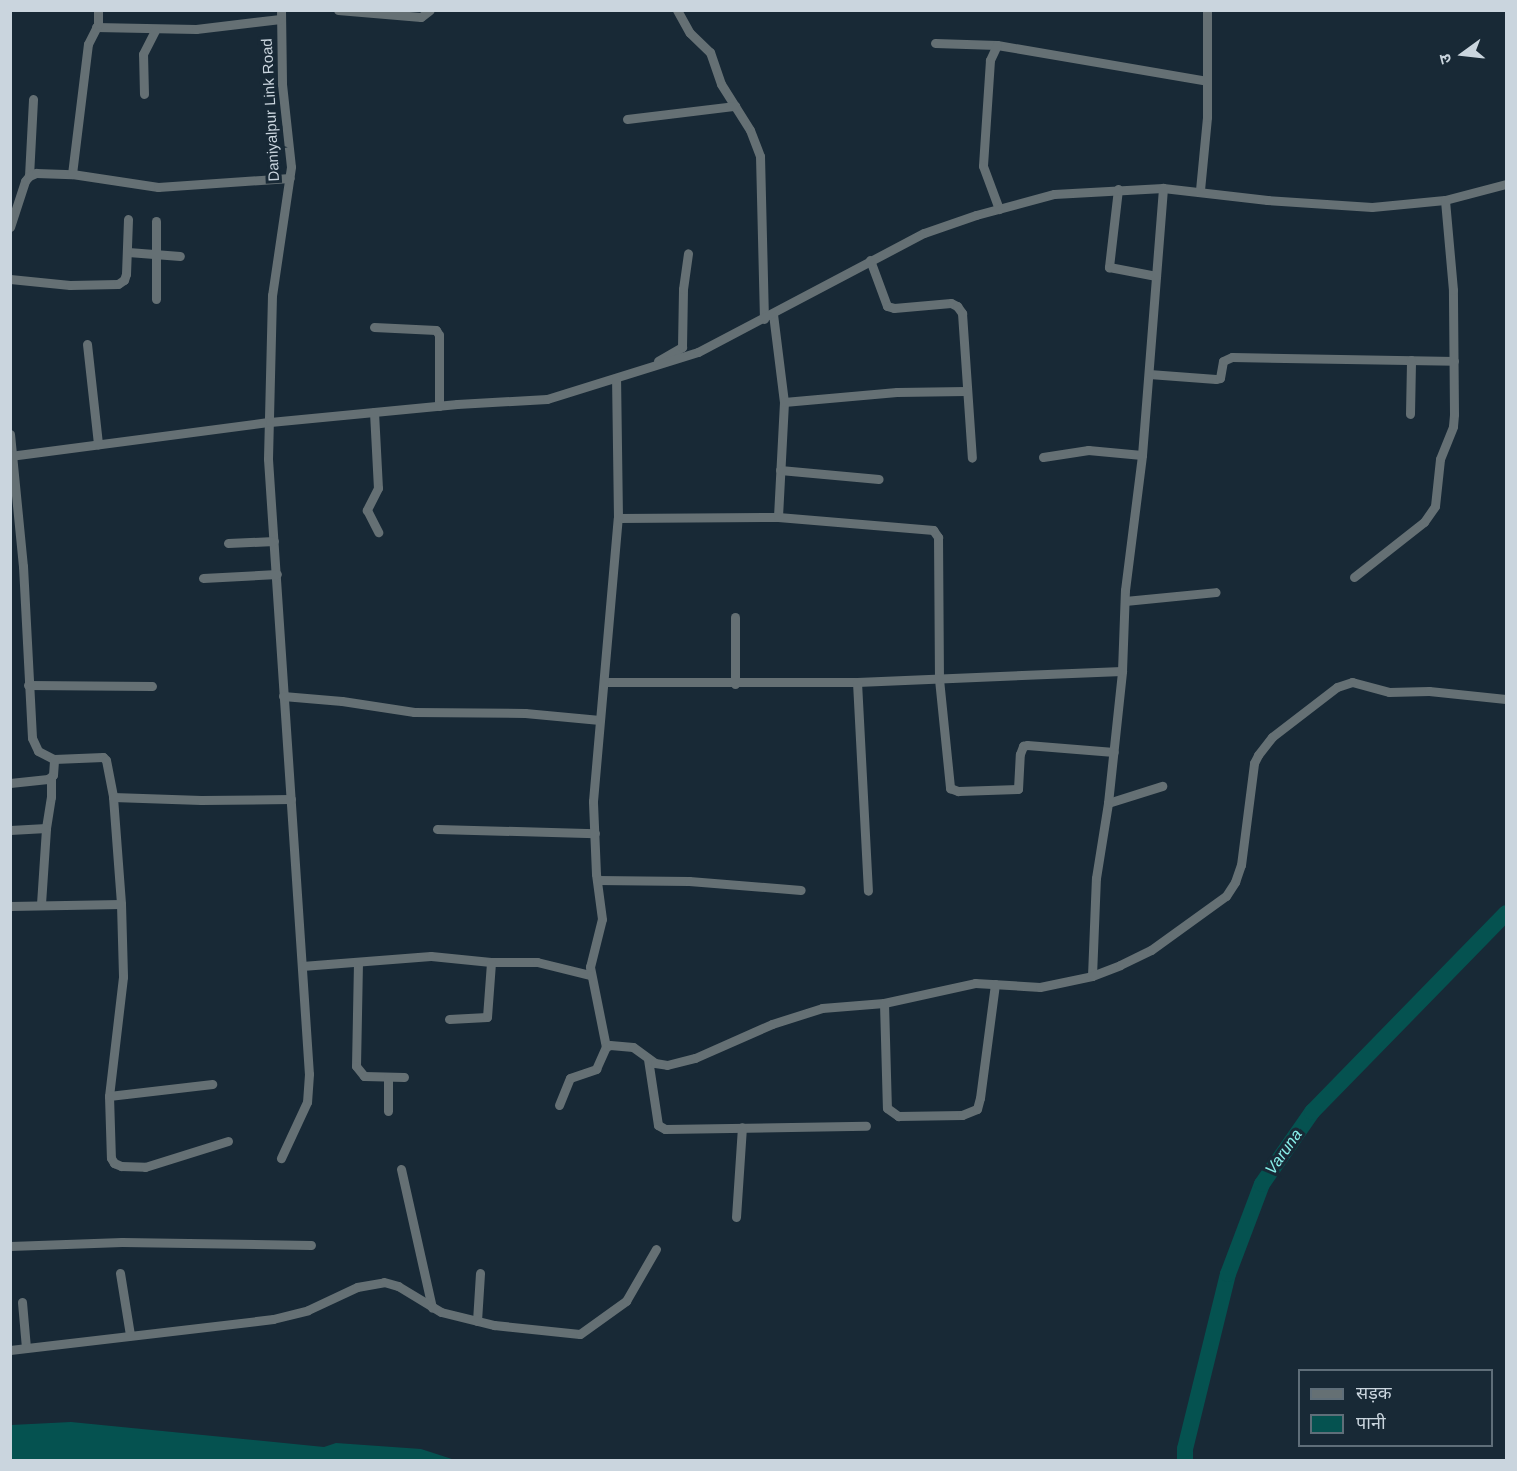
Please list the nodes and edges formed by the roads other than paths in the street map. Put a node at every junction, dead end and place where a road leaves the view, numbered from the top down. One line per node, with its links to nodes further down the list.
1 (98, 10): 7 (street)
2 (338, 10): 3 (street)
3 (430, 10)
4 (677, 10): 14 (street)
5 (1207, 10): 11 (street)
6 (280, 15): 8 (street); 18 (street, Daniyalpur Link Road)
7 (96, 27): 8 (street); 16 (street)
8 (155, 30): 12 (street)
9 (935, 43): 10 (street)
10 (997, 45): 11 (street); 24 (street)
11 (1207, 81): 22 (street)
12 (144, 94)
13 (33, 99): 17 (street)
14 (735, 106): 15 (street); 36 (street)
15 (627, 119)
16 (72, 174): 17 (street); 18 (street)
17 (29, 176): 27 (street)
18 (290, 178): 49 (street, Daniyalpur Link Road)
19 (1506, 184): 23 (street)
20 (1163, 188): 21 (street); 22 (street); 33 (street)
21 (1118, 189): 24 (street); 33 (street)
22 (1200, 190): 23 (street)
23 (1445, 200): 40 (street)
24 (999, 209): 32 (street)
25 (128, 219): 28 (street)
26 (156, 221): 30 (street)
27 (10, 227)
28 (128, 252): 30 (street); 34 (street)
29 (688, 253): 41 (street)
30 (157, 254): 31 (street); 35 (street)
31 (180, 255)
32 (870, 260): 36 (street); 44 (street)
33 (1156, 276): 42 (street)
34 (10, 279)
35 (156, 299)
36 (768, 317): 41 (street); 45 (street)
37 (374, 327): 46 (street)
38 (87, 344): 51 (street)
39 (1411, 360): 40 (street); 42 (street); 48 (street)
40 (1454, 361): 65 (street)
41 (649, 368): 43 (street)
42 (1149, 374): 52 (street)
43 (616, 379): 46 (street); 58 (street)
44 (966, 391): 45 (street); 55 (street)
45 (784, 402): 56 (street)
46 (439, 406): 47 (street)
47 (374, 412): 49 (street); 60 (street)
48 (1410, 414)
49 (270, 422): 51 (street); 61 (street, Daniyalpur Link Road)
50 (10, 434): 53 (street)
51 (98, 444): 53 (street)
52 (1142, 455): 54 (street); 67 (street)
53 (12, 456): 74 (street)
54 (1044, 457)
55 (972, 458)
56 (780, 470): 57 (street); 59 (street)
57 (879, 479)
58 (618, 518): 59 (street); 71 (street)
59 (778, 518): 70 (street)
60 (378, 532)
61 (274, 541): 62 (street); 63 (street, Daniyalpur Link Road)
62 (228, 543)
63 (277, 574): 64 (street); 76 (street, Daniyalpur Link Road)
64 (203, 578)
65 (1354, 578)
66 (1216, 592): 67 (street)
67 (1125, 601): 69 (street)
68 (735, 617): 73 (street)
69 (1122, 671): 70 (street); 79 (street)
70 (939, 679): 72 (street); 79 (street)
71 (605, 682): 73 (street); 78 (street)
72 (857, 682): 73 (street); 93 (street)
73 (735, 684)
74 (28, 685): 75 (street); 80 (street)
75 (152, 686)
76 (282, 696): 78 (street); 85 (street, Daniyalpur Link Road)
77 (1506, 699): 101 (street)
78 (600, 720): 90 (street)
79 (1114, 752): 86 (street)
80 (54, 759): 81 (street); 84 (street)
81 (51, 778): 82 (street); 87 (street)
82 (10, 783)
83 (1162, 786): 86 (street)
84 (113, 797): 85 (street); 95 (street)
85 (291, 799): 99 (street, Daniyalpur Link Road)
86 (1108, 803): 101 (street)
87 (46, 828): 89 (street); 94 (street)
88 (437, 829): 90 (street)
89 (10, 830)
90 (595, 833): 91 (street)
91 (597, 880): 92 (street); 100 (street)
92 (801, 890)
93 (868, 891)
94 (42, 904): 95 (street); 96 (street)
95 (122, 904): 110 (street)
96 (10, 906)
97 (357, 962): 98 (street); 99 (street); 107 (street)
98 (491, 962): 100 (street); 104 (street)
99 (302, 966): 116 (street, Daniyalpur Link Road)
100 (590, 975): 105 (street)
101 (1092, 976): 102 (street)
102 (995, 984): 103 (street); 103 (street)
103 (884, 1003): 106 (street)
104 (449, 1019)
105 (606, 1047): 106 (street); 111 (street)
106 (648, 1059): 114 (street)
107 (388, 1077): 108 (street); 112 (street)
108 (404, 1077)
109 (212, 1084): 110 (street)
110 (109, 1096): 115 (street)
111 (559, 1105)
112 (388, 1111)
113 (866, 1126): 114 (street)
114 (742, 1127): 118 (street)
115 (228, 1141)
116 (281, 1158)
117 (400, 1169): 125 (street)
118 (736, 1217)
119 (311, 1245): 120 (street)
120 (10, 1246)
121 (656, 1249): 126 (street)
122 (120, 1273): 127 (street)
123 (480, 1273): 126 (street)
124 (22, 1302): 129 (street)
125 (432, 1308): 126 (street); 127 (street)
126 (477, 1321)
127 (130, 1335): 129 (street)
128 (10, 1339): 130 (street)
129 (26, 1348): 130 (street)
130 (11, 1350)

